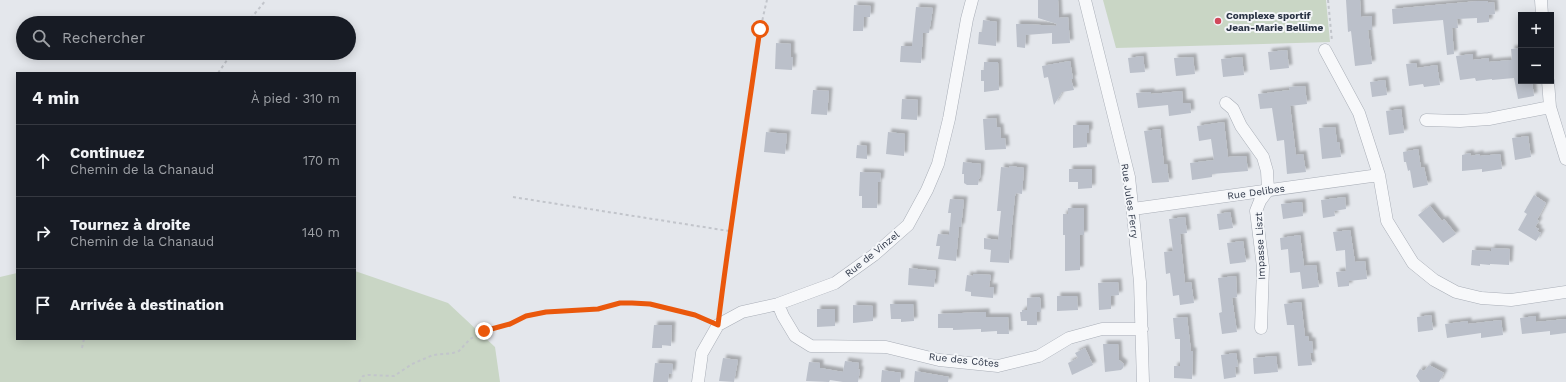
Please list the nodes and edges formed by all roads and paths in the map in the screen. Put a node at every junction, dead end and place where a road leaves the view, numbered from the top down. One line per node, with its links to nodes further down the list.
1 (266, 0): 8 (path)
2 (767, 0): 21 (path)
3 (972, 0): 23 (street, Rue de Vinzel)
4 (1085, 0): 20 (street, Rue Jules Ferry)
5 (1328, 0): 9 (path)
6 (1541, 0): 7 (street)
7 (1542, 12)
8 (253, 16)
9 (1324, 50): 17 (street)
10 (227, 60): 11 (path)
11 (219, 72)
12 (1548, 84): 14 (street)
13 (1226, 103): 18 (street)
14 (1550, 107): 15 (street); 16 (street)
15 (1426, 120)
16 (1566, 159)
17 (1379, 175): 18 (street, Rue Delibes); 22 (street)
18 (1268, 190): 20 (street, Rue Delibes); 25 (street, Impasse Liszt)
19 (513, 197): 21 (path)
20 (1133, 209): 26 (street, Rue Jules Ferry)
21 (729, 231): 24 (path)
22 (1566, 292)
23 (778, 304): 24 (street, Rue de Vinzel); 26 (street, Rue des Côtes)
24 (718, 325): 29 (path); 30 (street)
25 (1261, 328)
26 (1142, 329): 31 (street, Rue Jules Ferry)
27 (84, 340): 28 (path)
28 (82, 348)
29 (359, 382)
30 (698, 382)
31 (1143, 382)

